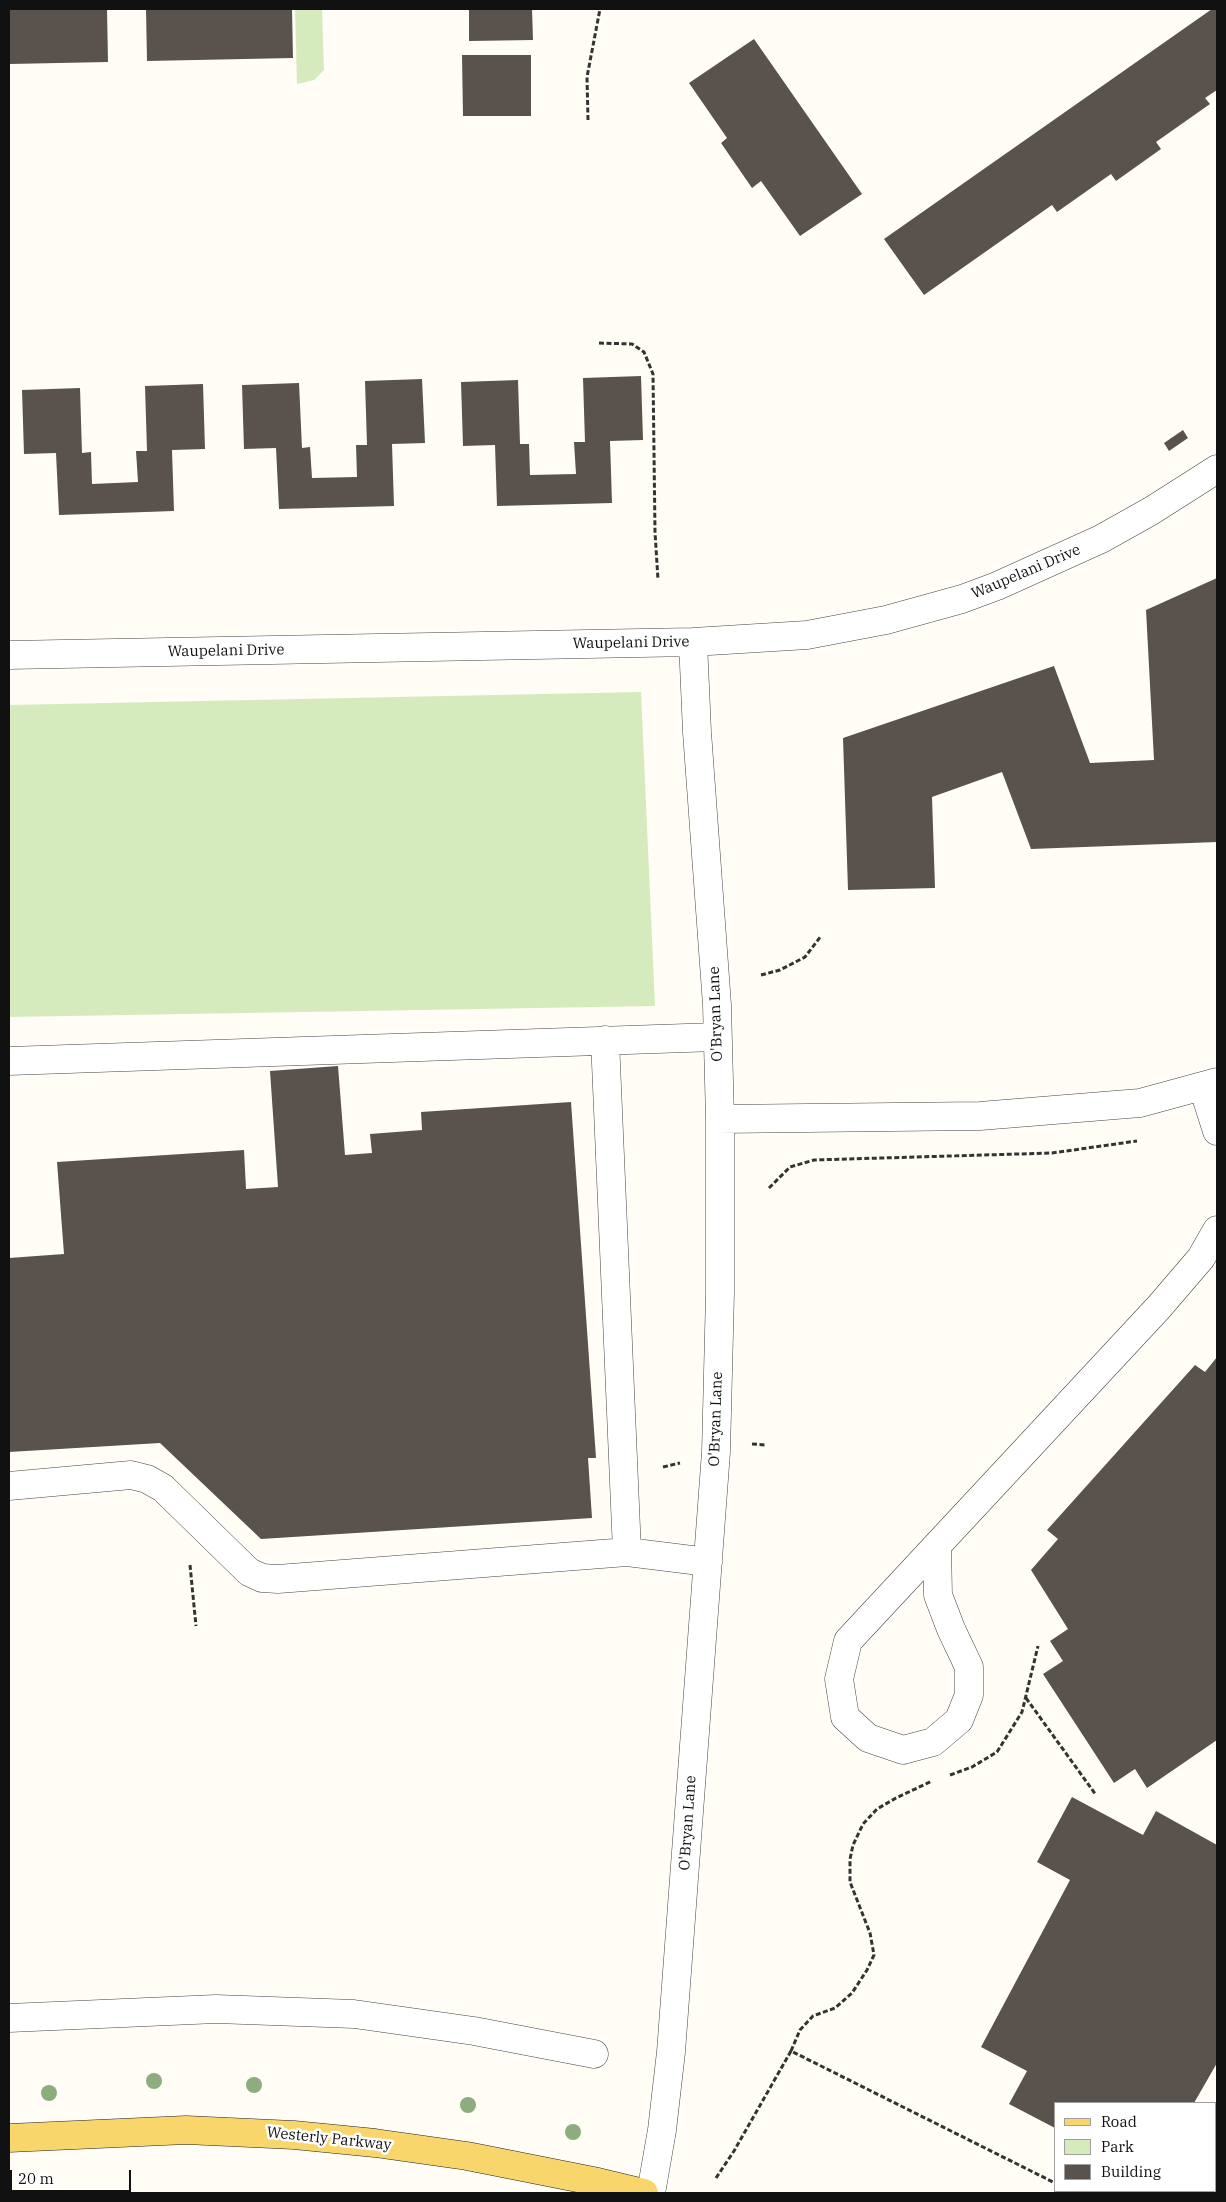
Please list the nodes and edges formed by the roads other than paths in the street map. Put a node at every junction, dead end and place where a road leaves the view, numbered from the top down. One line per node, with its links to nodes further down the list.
1 (1217, 469): 2 (street, Waupelani Drive)
2 (693, 642): 3 (street, Waupelani Drive); 4 (street, O'Bryan Lane)
3 (9, 655)
4 (716, 1037): 5 (street); 8 (street, O'Bryan Lane)
5 (605, 1040): 6 (street); 13 (street)
6 (9, 1061)
7 (1210, 1085): 8 (street); 9 (street)
8 (720, 1119): 14 (street, O'Bryan Lane)
9 (1217, 1130)
10 (1217, 1230): 12 (street)
11 (9, 1486): 13 (street)
12 (937, 1546): 12 (street)
13 (627, 1552): 14 (street)
14 (708, 1562): 19 (street, O'Bryan Lane)
15 (9, 2018): 16 (street)
16 (594, 2054)
17 (9, 2138): 18 (main road, Westerly Parkway)
18 (644, 2193)
19 (651, 2193)

